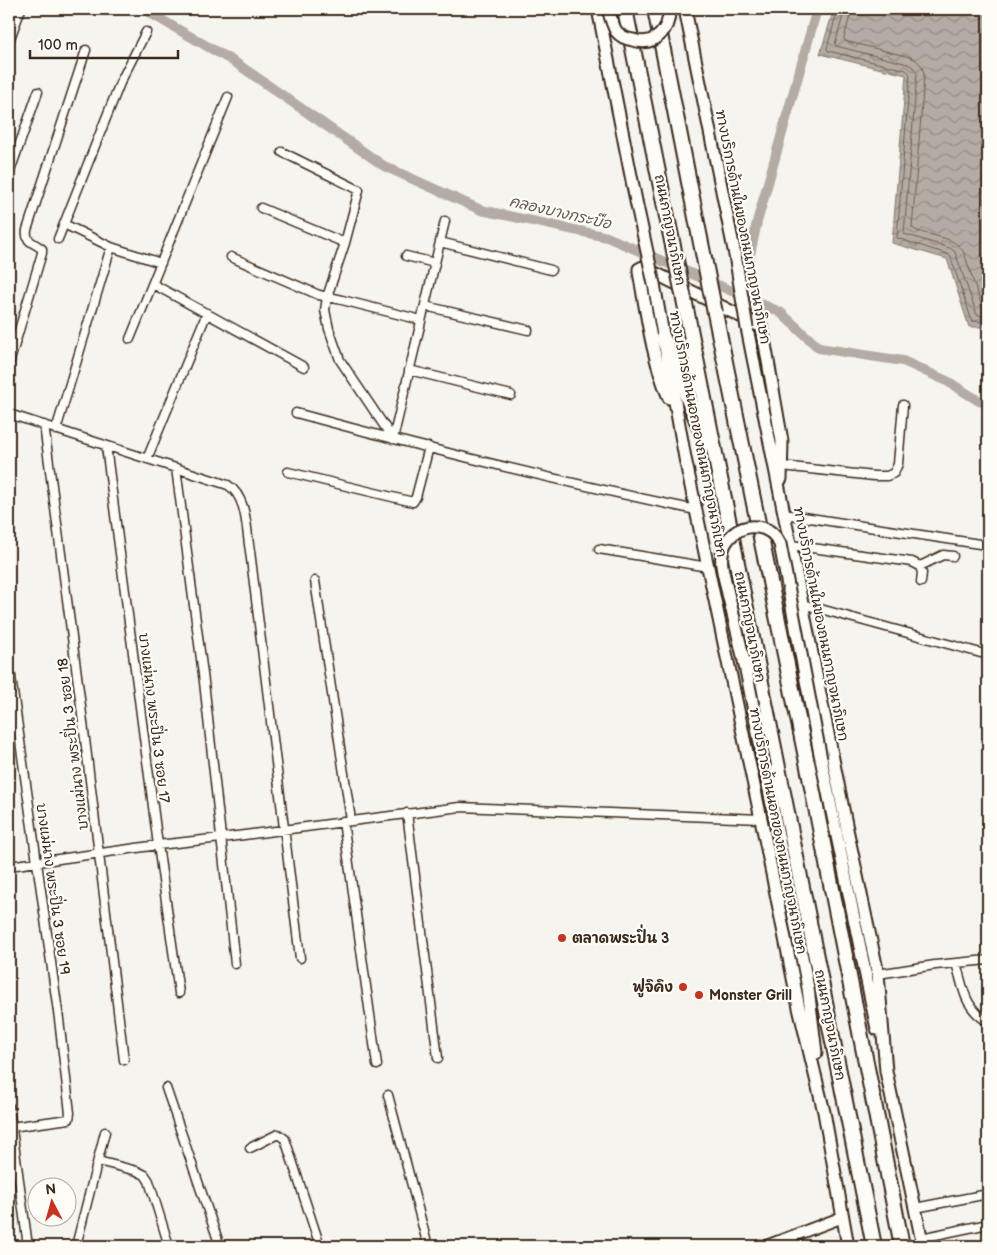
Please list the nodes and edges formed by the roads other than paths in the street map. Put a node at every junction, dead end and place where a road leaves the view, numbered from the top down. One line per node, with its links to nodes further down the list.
1 (21, 9): 9 (street)
2 (598, 9): 33 (main road, ทางบริการด้านนอกของถนนกาญจนาภิเษก, bridge)
3 (608, 9): 6 (main road, bridge)
4 (625, 9): 52 (highway, ถนนกาญจนาภิเษก, bridge)
5 (655, 9): 109 (highway, ถนนกาญจนาภิเษก, bridge)
6 (669, 9)
7 (685, 9): 53 (main road, ทางบริการด้านในของถนนกาญจนาภิเษก, bridge)
8 (146, 32): 17 (street)
9 (9, 42)
10 (86, 50): 35 (street)
11 (38, 92): 14 (street)
12 (228, 97): 24 (street)
13 (282, 152): 20 (street)
14 (9, 171)
15 (261, 208): 20 (street)
16 (446, 221): 19 (street)
17 (64, 224): 18 (street); 21 (street)
18 (58, 239)
19 (440, 242): 25 (street); 26 (street)
20 (345, 243): 28 (street)
21 (111, 246): 24 (street); 44 (street)
22 (406, 256): 25 (street)
23 (230, 257): 28 (street)
24 (161, 263): 27 (street)
25 (435, 263): 29 (street)
26 (550, 270)
27 (153, 284): 30 (street); 34 (street)
28 (327, 297): 31 (street); 45 (street)
29 (425, 306): 31 (street); 32 (street)
30 (207, 313): 36 (street); 48 (street)
31 (421, 320): 37 (street)
32 (528, 330)
33 (663, 338): 42 (main road, ทางบริการด้านนอกของถนนกาญจนาภิเษก); 52 (highway)
34 (130, 339)
35 (9, 364)
36 (304, 367)
37 (409, 370): 38 (street); 45 (street)
38 (511, 395)
39 (903, 404): 49 (street)
40 (296, 412): 45 (street)
41 (9, 414): 43 (street)
42 (677, 418): 49 (main road); 54 (main road, ทางบริการด้านนอกของถนนกาญจนาภิเษก)
43 (44, 426): 44 (street); 73 (street, บางแม่นาง พระปิ่น 3 ซอย 18)
44 (56, 430): 46 (street)
45 (393, 439): 47 (street)
46 (106, 446): 48 (street); 72 (street, บางแม่นาง พระปิ่น 3 ซอย 17)
47 (430, 447): 51 (street); 54 (street)
48 (148, 459): 50 (street)
49 (782, 466): 53 (main road)
50 (176, 468): 70 (street); 71 (street)
51 (288, 472)
52 (719, 473): 108 (highway, ถนนกาญจนาภิเษก)
53 (780, 495): 55 (main road, ทางบริการด้านในของถนนกาญจนาภิเษก)
54 (696, 510): 61 (main road, ทางบริการด้านนอกของถนนกาญจนาภิเษก)
55 (784, 514): 56 (main road, ทางบริการด้านในของถนนกาญจนาภิเษก); 57 (street)
56 (791, 545): 60 (street); 64 (main road, ทางบริการด้านในของถนนกาญจนาภิเษก)
57 (986, 545)
58 (599, 549): 61 (street)
59 (953, 556): 60 (street)
60 (920, 566): 63 (street)
61 (708, 567): 68 (main road, ทางบริการด้านนอกของถนนกาญจนาภิเษก)
62 (315, 581): 69 (street)
63 (921, 582)
64 (802, 604): 65 (street); 80 (main road, ทางบริการด้านในของถนนกาญจนาภิเษก)
65 (988, 655)
66 (9, 663): 74 (street, บางแม่นาง พระปิ่น 3 ซอย 19)
67 (406, 814): 68 (street); 69 (street); 83 (street)
68 (762, 819): 90 (main road, ทางบริการด้านนอกของถนนกาญจนาภิเษก)
69 (347, 821): 70 (street); 85 (street)
70 (284, 829): 71 (street); 76 (street)
71 (221, 838): 72 (street); 79 (street)
72 (158, 845): 73 (street); 81 (street, บางแม่นาง พระปิ่น 3 ซอย 17)
73 (98, 854): 74 (street); 84 (street, บางแม่นาง พระปิ่น 3 ซอย 18)
74 (36, 863): 75 (street); 91 (street, บางแม่นาง พระปิ่น 3 ซอย 19)
75 (9, 866)
76 (300, 958)
77 (988, 960): 78 (street)
78 (956, 963): 80 (street); 82 (street)
79 (235, 964)
80 (878, 974): 86 (main road, ทางบริการด้านในของถนนกาญจนาภิเษก)
81 (179, 994)
82 (988, 1022)
83 (438, 1058)
84 (124, 1060)
85 (377, 1065)
86 (886, 1071): 90 (main road, bridge); 96 (main road, ทางบริการด้านในของถนนกาญจนาภิเษก)
87 (166, 1088): 103 (street)
88 (388, 1095): 105 (street)
89 (9, 1107): 91 (street)
90 (824, 1112): 97 (main road, ทางบริการด้านนอกของถนนกาญจนาภิเษก)
91 (12, 1127): 100 (street)
92 (105, 1132): 94 (street)
93 (250, 1148): 104 (street)
94 (98, 1161): 101 (street); 102 (street)
95 (988, 1194): 96 (street)
96 (915, 1208): 99 (main road, ทางบริการด้านในของถนนกาญจนาภิเษก)
97 (843, 1217): 106 (street); 107 (main road, ทางบริการด้านนอกของถนนกาญจนาภิเษก)
98 (988, 1224): 99 (street)
99 (922, 1242)
100 (28, 1246)
101 (76, 1246)
102 (169, 1246)
103 (220, 1246)
104 (320, 1246)
105 (428, 1246)
106 (766, 1246)
107 (848, 1246)
108 (874, 1246)
109 (902, 1246)

